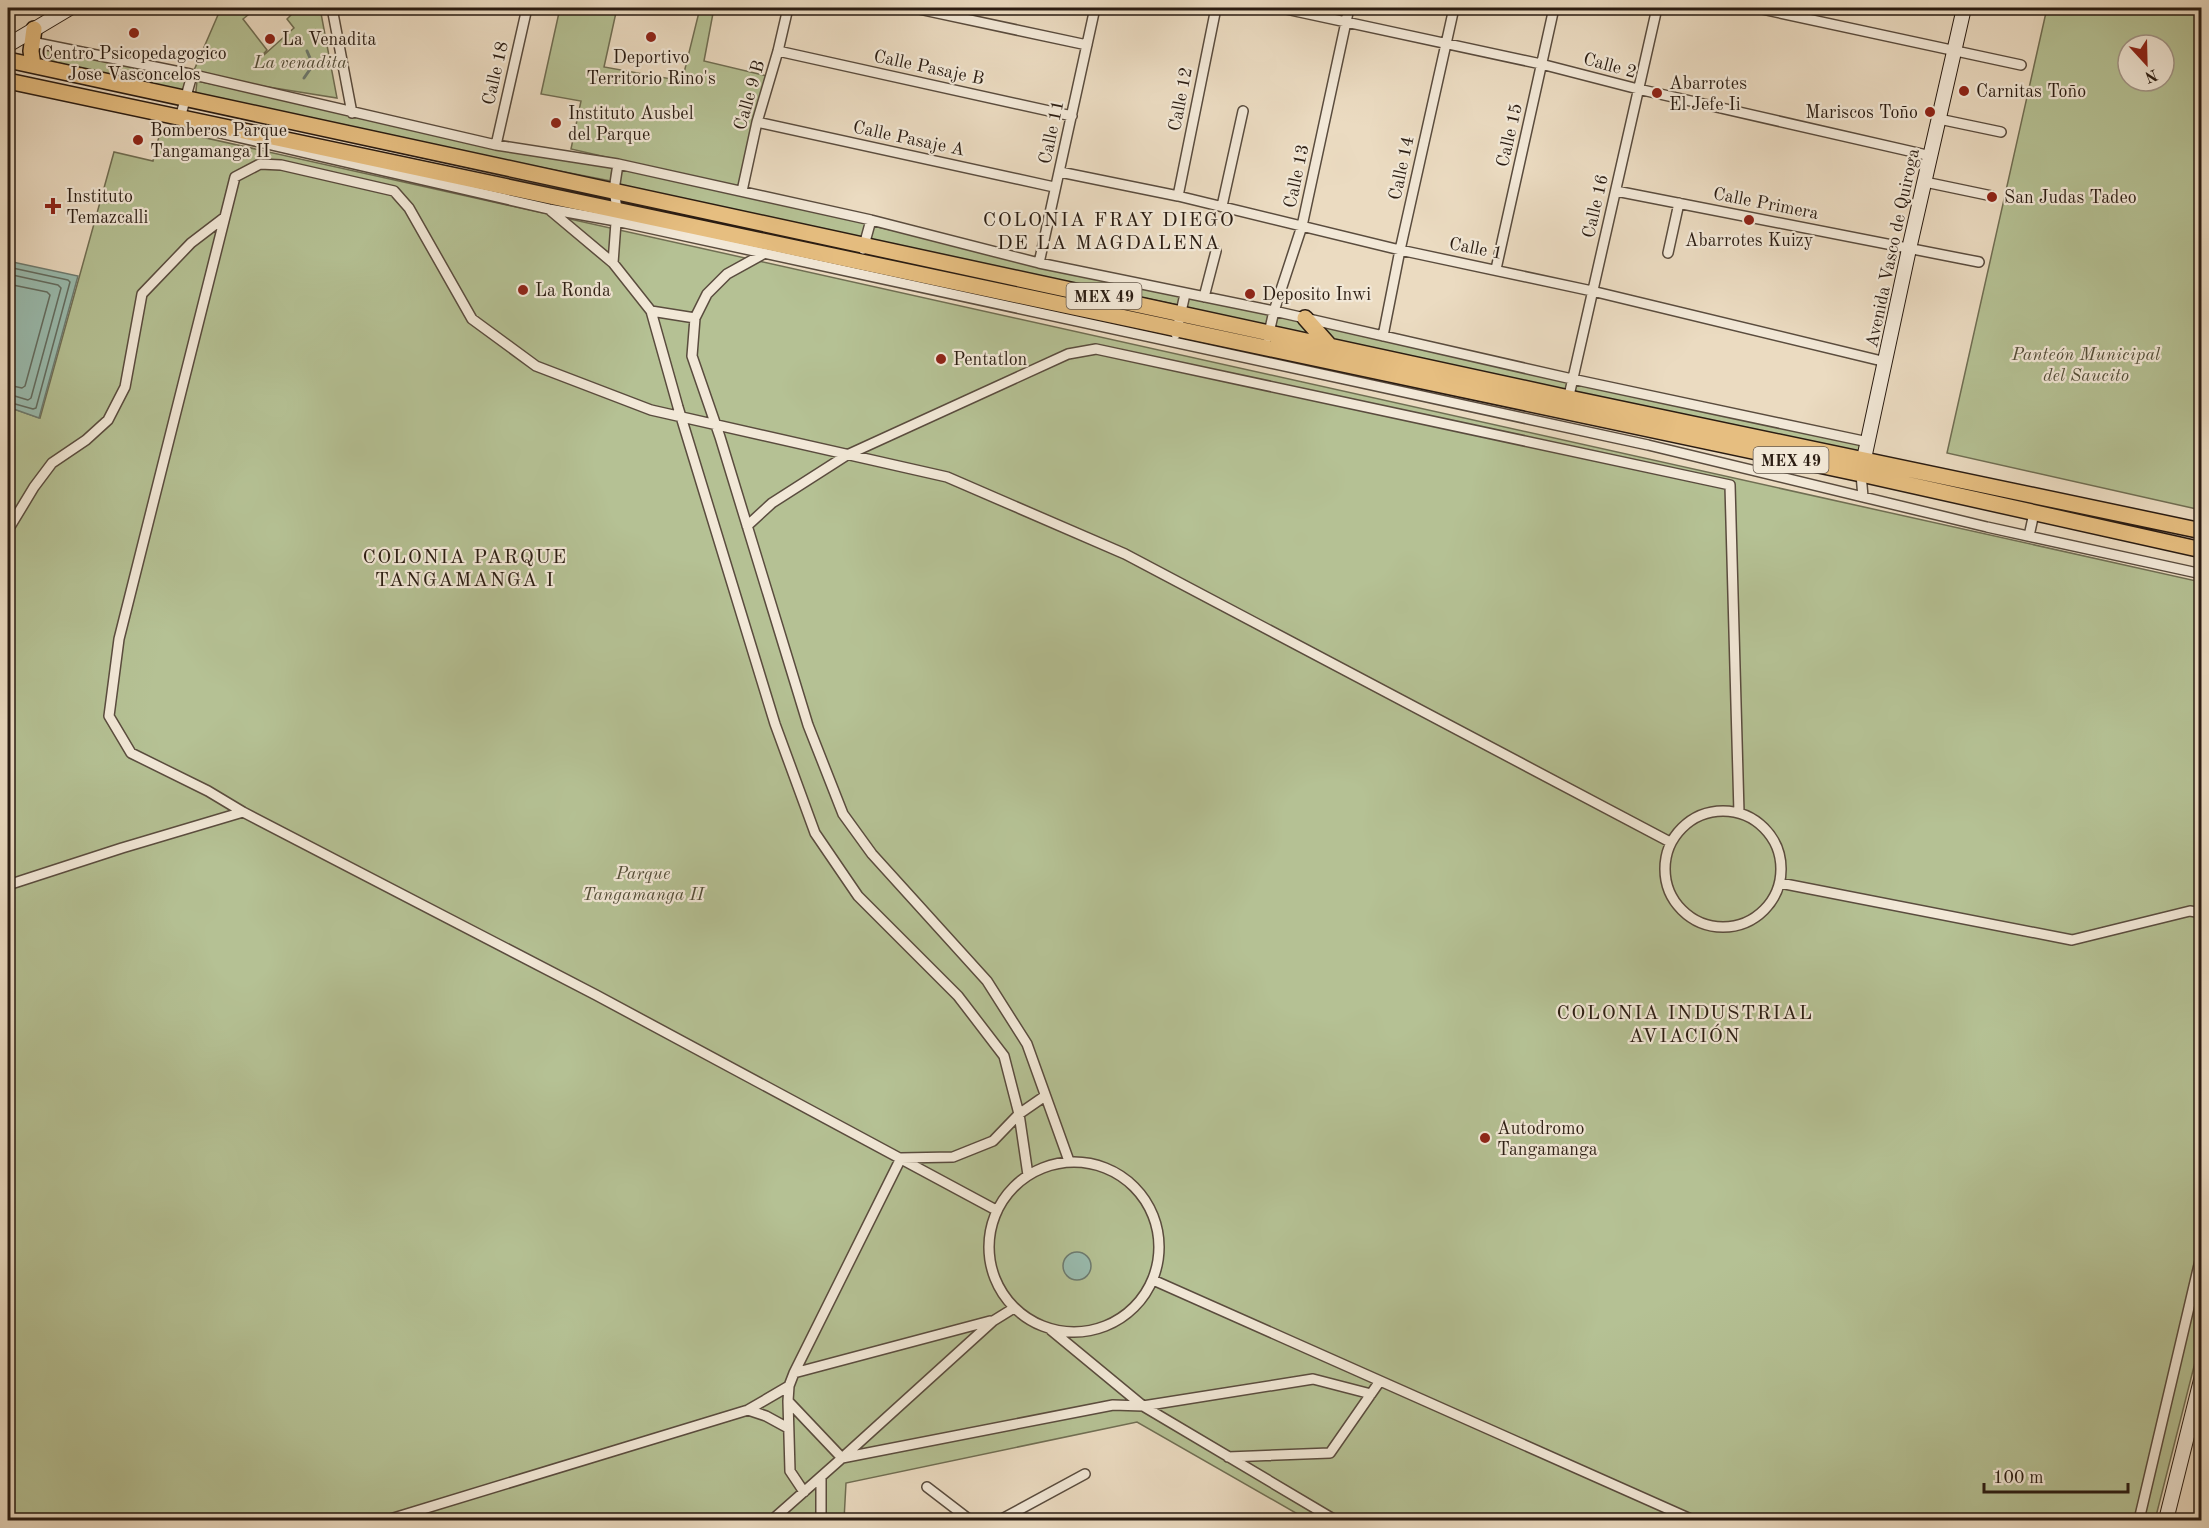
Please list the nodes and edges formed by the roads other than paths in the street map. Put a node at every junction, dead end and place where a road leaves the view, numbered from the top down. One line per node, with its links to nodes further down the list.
1 (70, 8): 16 (main road)
2 (332, 8): 31 (street)
3 (527, 8): 37 (street, Calle 18)
4 (788, 8): 21 (street, Calle 9 B)
5 (914, 8): 19 (street)
6 (1095, 8): 19 (street, Calle 11)
7 (1216, 8): 47 (street, Calle 12)
8 (1281, 8): 15 (street, Calle 2)
9 (1349, 8): 15 (street, Calle 13)
10 (1454, 8): 17 (street, Calle 14)
11 (1554, 8): 23 (street, Calle 15)
12 (1657, 8): 28 (street, Calle 16)
13 (1757, 8): 20 (street)
14 (1964, 8): 20 (main road, Avenida Vasco de Quiroga)
15 (1346, 22): 17 (street, Calle 2); 55 (street, Calle 13)
16 (33, 36): 18 (main road); 24 (main road); 26 (street)
17 (1446, 43): 23 (street, Calle 2); 59 (street, Calle 14)
18 (8, 45)
19 (1087, 45): 32 (street, Calle 11)
20 (1954, 49): 25 (street); 34 (main road, Avenida Vasco de Quiroga)
21 (778, 51): 32 (street, Calle Pasaje B); 35 (street, Calle 9 B)
22 (8, 60): 24 (main road, MEX 49)
23 (1541, 64): 28 (street, Calle 2); 67 (street, Calle 15)
24 (33, 65): 29 (main road, MEX 49)
25 (2021, 65)
26 (192, 75): 29 (street); 31 (street)
27 (8, 81): 33 (main road, MEX 49)
28 (1638, 89): 38 (street, Calle 2); 45 (street, Calle 16)
29 (187, 98): 33 (street); 43 (main road, MEX 49)
30 (1243, 111): 50 (street)
31 (352, 113): 37 (street)
32 (1072, 116): 40 (street, Calle 11)
33 (180, 118): 46 (main road, MEX 49)
34 (1939, 119): 36 (street); 38 (main road, Avenida Vasco de Quiroga)
35 (757, 122): 42 (street, Calle Pasaje A); 44 (street, Calle 9 B)
36 (2001, 132)
37 (496, 145): 39 (street)
38 (1931, 156): 41 (main road, Avenida Vasco de Quiroga)
39 (618, 164): 43 (street); 44 (street)
40 (1060, 172): 42 (street, Calle 11); 47 (street, Calle 1)
41 (1925, 182): 48 (street); 58 (main road, Avenida Vasco de Quiroga)
42 (1054, 187): 66 (street, Calle 11)
43 (614, 190): 52 (street); 56 (main road, MEX 49)
44 (742, 191): 54 (street)
45 (1616, 191): 49 (street, Calle Primera); 68 (street, Calle 16)
46 (514, 194): 51 (street); 52 (main road, MEX 49)
47 (1178, 196): 50 (street, Calle 1)
48 (1992, 196)
49 (1679, 203): 58 (street, Calle Primera); 61 (street)
50 (1222, 206): 55 (street, Calle 1)
51 (549, 209): 52 (street); 65 (street)
52 (616, 215): 57 (main road, MEX 49); 62 (street); 65 (street)
53 (225, 217): 89 (street); 102 (street); 107 (street)
54 (871, 220): 56 (street); 66 (street)
55 (1302, 226): 59 (street, Calle 1); 72 (street, Calle 13)
56 (864, 244): 63 (street); 73 (main road, MEX 49)
57 (782, 245): 62 (street); 63 (main road, MEX 49)
58 (1909, 249): 64 (street, Calle Primera); 82 (main road, Avenida Vasco de Quiroga)
59 (1400, 250): 67 (street, Calle 1); 78 (street, Calle 14)
60 (1216, 251): 70 (street)
61 (1668, 253)
62 (764, 254): 74 (street); 77 (street)
63 (860, 262): 77 (main road, MEX 49)
64 (1979, 262)
65 (613, 263): 71 (street)
66 (1039, 263): 69 (street)
67 (1496, 269): 68 (street, Calle 1)
68 (1592, 291): 82 (street, Calle 1); 84 (street, Calle 16)
69 (1185, 294): 70 (street); 73 (street)
70 (1204, 297): 72 (street)
71 (651, 311): 74 (street); 89 (street)
72 (1274, 311): 75 (street); 76 (street, Calle 13)
73 (1180, 312): 76 (main road, MEX 49); 77 (street)
74 (695, 318): 90 (street)
75 (1305, 318): 78 (street); 79 (main road)
76 (1269, 332): 79 (main road, MEX 49); 80 (street, Calle 13)
77 (1176, 336): 80 (main road, MEX 49); 85 (street)
78 (1383, 336): 81 (street)
79 (1328, 344): 83 (main road, MEX 49)
80 (1265, 349): 85 (main road, MEX 49)
81 (1493, 361): 83 (street); 84 (street)
82 (1886, 362): 94 (main road, Avenida Vasco de Quiroga)
83 (1487, 379): 85 (street); 87 (main road, MEX 49)
84 (1572, 379): 86 (street); 87 (street, Calle 16)
85 (1482, 401): 87 (main road, MEX 49); 93 (street)
86 (1686, 404): 88 (street); 93 (street)
87 (1567, 405): 93 (main road, MEX 49)
88 (1735, 414): 91 (street); 92 (street)
89 (680, 415): 90 (street); 114 (street)
90 (716, 425): 96 (street); 101 (street)
91 (1810, 430): 94 (street); 95 (street)
92 (1731, 432): 93 (main road, MEX 49); 95 (main road, MEX 49)
93 (1678, 436): 97 (main road, MEX 49); 99 (street)
94 (1868, 442): 97 (main road, Avenida Vasco de Quiroga)
95 (1805, 448): 97 (main road, MEX 49)
96 (847, 455): 101 (street); 108 (street); 109 (street)
97 (1863, 467): 98 (main road, MEX 49); 99 (street, Avenida Vasco de Quiroga)
98 (1935, 483): 100 (main road, MEX 49); 103 (main road, MEX 49)
99 (1863, 497): 104 (street)
100 (2034, 513): 104 (street); 105 (main road, MEX 49)
101 (747, 526): 113 (street)
102 (8, 530)
103 (2202, 531)
104 (2029, 536): 106 (street)
105 (2202, 550)
106 (2202, 574)
107 (243, 813): 111 (street); 115 (street)
108 (1739, 813): 109 (street); 110 (street)
109 (1670, 842): 110 (street)
110 (1780, 883): 112 (street)
111 (8, 885)
112 (2202, 913)
113 (1045, 1096): 114 (street); 116 (street)
114 (1020, 1114): 115 (street); 117 (street)
115 (902, 1158): 118 (street); 124 (street)
116 (1069, 1161): 117 (street); 120 (street)
117 (1028, 1175): 118 (street)
118 (996, 1210): 121 (street)
119 (2202, 1252): 146 (street)
120 (1153, 1280): 123 (street); 126 (street)
121 (1014, 1308): 122 (street); 123 (street)
122 (993, 1320): 124 (street); 134 (street)
123 (1050, 1329): 130 (street)
124 (794, 1373): 127 (street)
125 (2202, 1376): 147 (main road)
126 (1380, 1381): 128 (street); 145 (street)
127 (789, 1386): 129 (street); 131 (street)
128 (1371, 1394): 130 (street); 133 (street)
129 (788, 1401): 132 (street); 134 (street)
130 (1143, 1407): 133 (street); 134 (street)
131 (748, 1410): 132 (street); 139 (street)
132 (788, 1428): 138 (street)
133 (1228, 1457): 144 (street)
134 (842, 1458): 136 (street)
135 (1085, 1474): 143 (street)
136 (821, 1477): 138 (street); 141 (street)
137 (927, 1487): 142 (street)
138 (804, 1492): 140 (street)
139 (387, 1521)
140 (772, 1521)
141 (821, 1521)
142 (970, 1521)
143 (1000, 1521)
144 (1335, 1521)
145 (1693, 1521)
146 (2139, 1521)
147 (2166, 1521)

